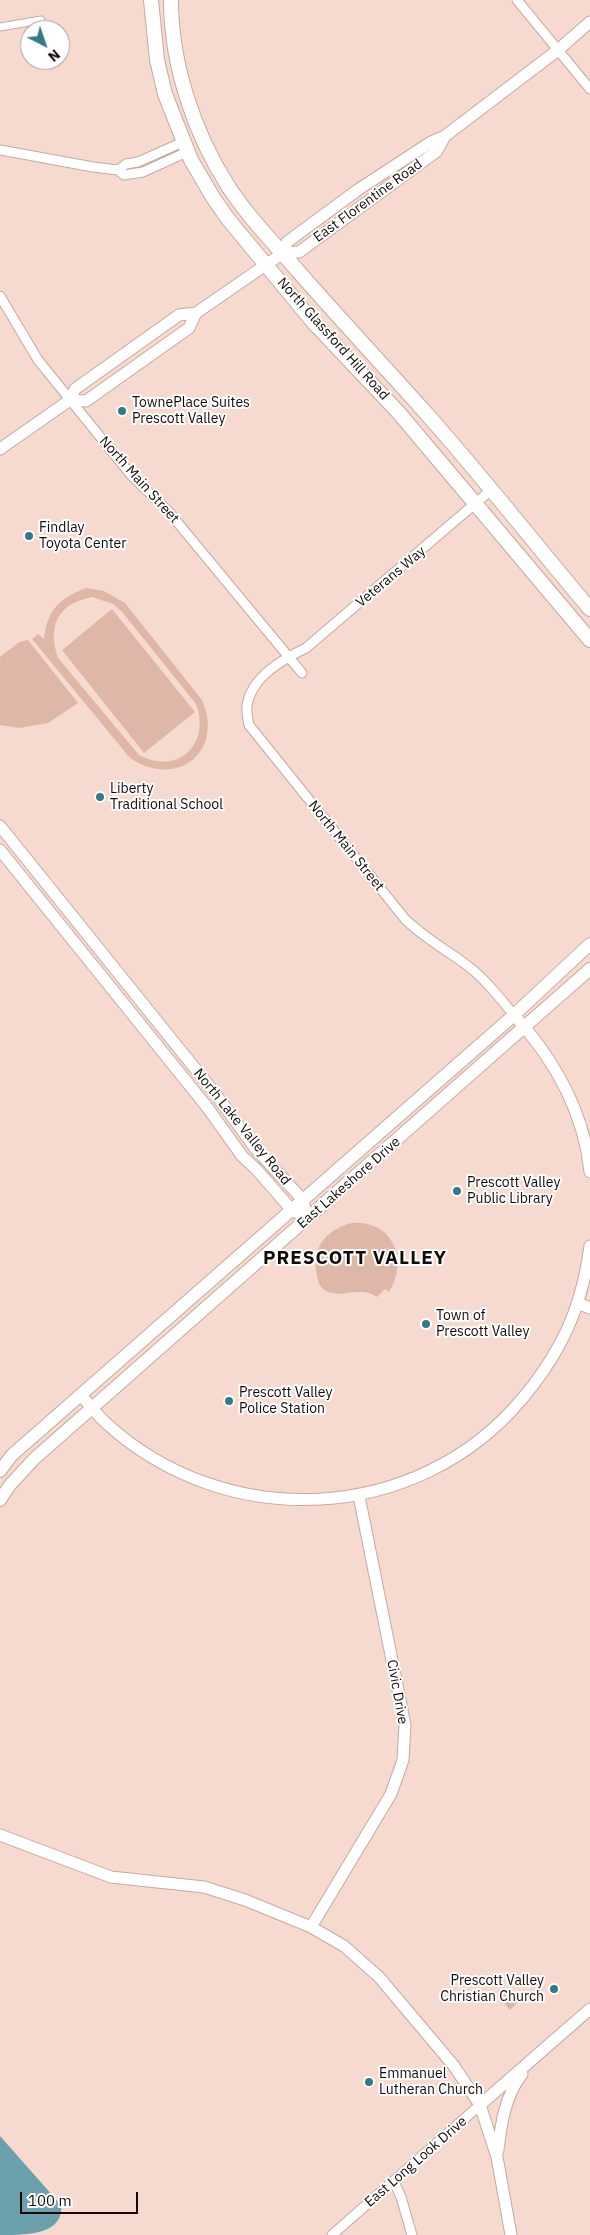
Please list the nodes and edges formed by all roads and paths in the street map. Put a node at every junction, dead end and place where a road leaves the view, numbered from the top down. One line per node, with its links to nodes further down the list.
1 (151, 0): 9 (main road, North Glassford Hill Road)
2 (171, 0): 11 (main road, North Glassford Hill Road)
3 (517, 0): 7 (street)
4 (590, 22): 7 (street, East Florentine Road)
5 (20, 24): 6 (street)
6 (0, 27)
7 (558, 50): 8 (street); 11 (street, East Florentine Road)
8 (590, 89)
9 (185, 147): 10 (street); 12 (main road, North Glassford Hill Road)
10 (0, 150)
11 (283, 253): 12 (street, East Florentine Road); 17 (main road, North Glassford Hill Road)
12 (266, 264): 14 (street, East Florentine Road); 18 (main road, North Glassford Hill Road)
13 (0, 296): 15 (street, North Main Street)
14 (196, 313): 15 (street, East Florentine Road); 15 (street, East Florentine Road)
15 (70, 400): 16 (street, East Florentine Road); 21 (street, North Main Street)
16 (1, 451)
17 (491, 490): 18 (street, Veterans Way); 19 (main road, North Glassford Hill Road)
18 (476, 504): 20 (main road, North Glassford Hill Road); 21 (street, Veterans Way)
19 (590, 609)
20 (590, 640)
21 (288, 657): 22 (street, North Main Street); 27 (street, North Main Street)
22 (302, 673)
23 (0, 826): 30 (street, North Lake Valley Road)
24 (0, 850): 31 (street, North Lake Valley Road)
25 (590, 944): 27 (main road, East Lakeshore Drive)
26 (590, 969): 28 (main road, East Lakeshore Drive)
27 (514, 1015): 28 (street); 30 (main road, East Lakeshore Drive)
28 (525, 1027): 29 (street); 32 (main road, East Lakeshore Drive)
29 (590, 1172)
30 (303, 1200): 31 (main road, East Lakeshore Drive); 32 (street)
31 (292, 1210): 32 (street, North Lake Valley Road); 36 (main road, East Lakeshore Drive)
32 (307, 1219): 37 (main road, East Lakeshore Drive)
33 (590, 1246): 34 (street)
34 (577, 1303): 35 (street); 39 (street)
35 (590, 1308)
36 (81, 1395): 37 (street); 38 (main road, East Lakeshore Drive)
37 (93, 1408): 39 (street); 40 (main road, East Lakeshore Drive)
38 (0, 1471)
39 (358, 1496): 42 (street, Civic Drive)
40 (0, 1500)
41 (0, 1835): 42 (street)
42 (311, 1927): 45 (street)
43 (590, 2009): 44 (street, East Long Look Drive)
44 (536, 2056): 45 (street, East Long Look Drive); 46 (street)
45 (480, 2105): 46 (street); 47 (street, East Long Look Drive)
46 (497, 2157): 50 (street)
47 (394, 2182): 48 (street, East Long Look Drive); 49 (street)
48 (332, 2235)
49 (412, 2235)
50 (511, 2235)

